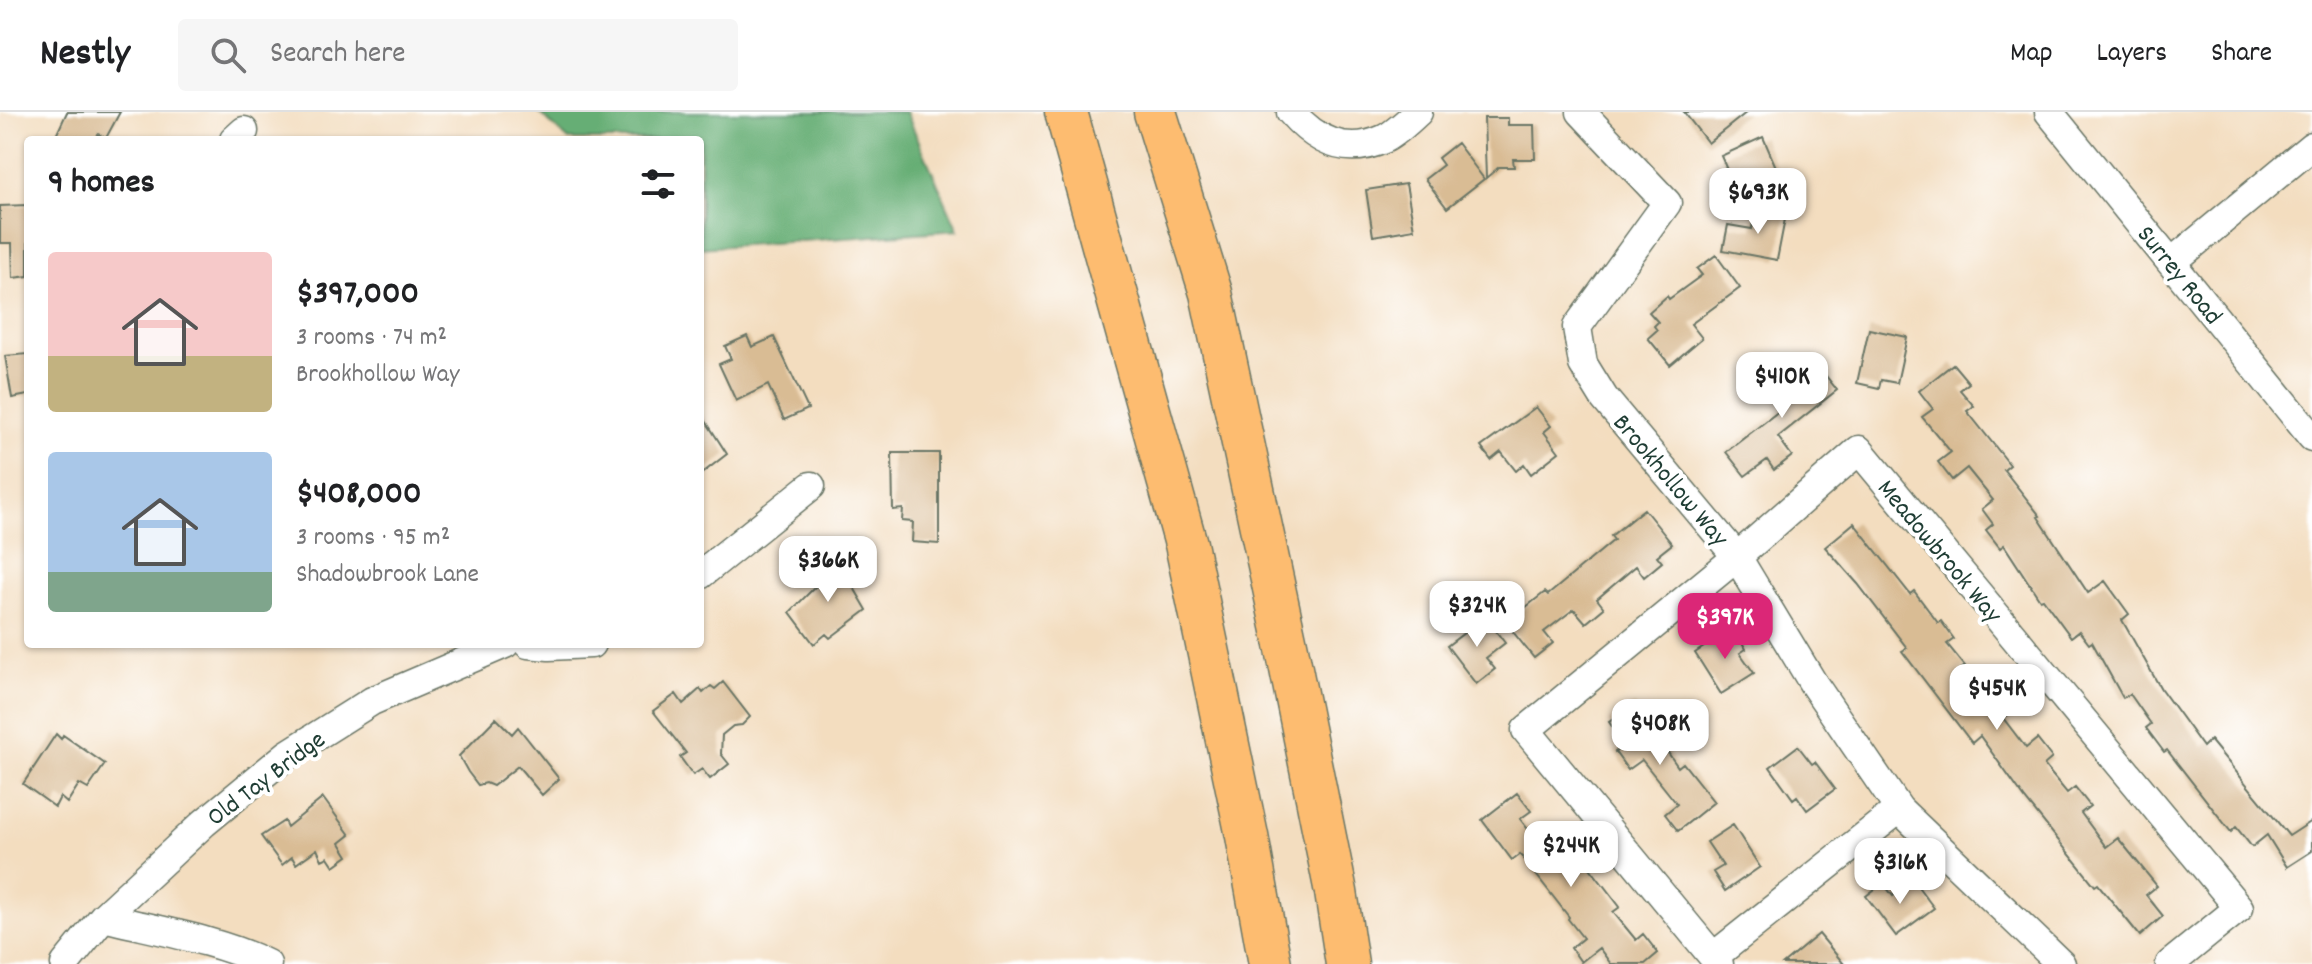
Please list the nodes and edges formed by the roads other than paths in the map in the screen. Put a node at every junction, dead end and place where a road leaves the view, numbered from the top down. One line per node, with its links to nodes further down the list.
1 (1066, 112): 19 (highway)
2 (1155, 112): 20 (highway)
3 (1291, 112): 4 (street)
4 (1418, 112)
5 (1581, 112): 11 (street, Brookhollow Way)
6 (2049, 112): 8 (street, Surrey Road)
7 (2312, 146): 8 (street)
8 (2172, 262): 9 (street, Surrey Road)
9 (2312, 437)
10 (811, 486): 12 (street)
11 (1737, 557): 14 (street, Brookhollow Way); 16 (street); 22 (street, Meadowbrook Way)
12 (704, 572)
13 (496, 648): 15 (street, Old Tay Bridge)
14 (1899, 809): 16 (street); 21 (street, Brookhollow Way)
15 (103, 917): 17 (street, Old Tay Bridge); 18 (street)
16 (1716, 960)
17 (65, 964)
18 (267, 964)
19 (1270, 964)
20 (1347, 964)
21 (2061, 964)
22 (2170, 964)

